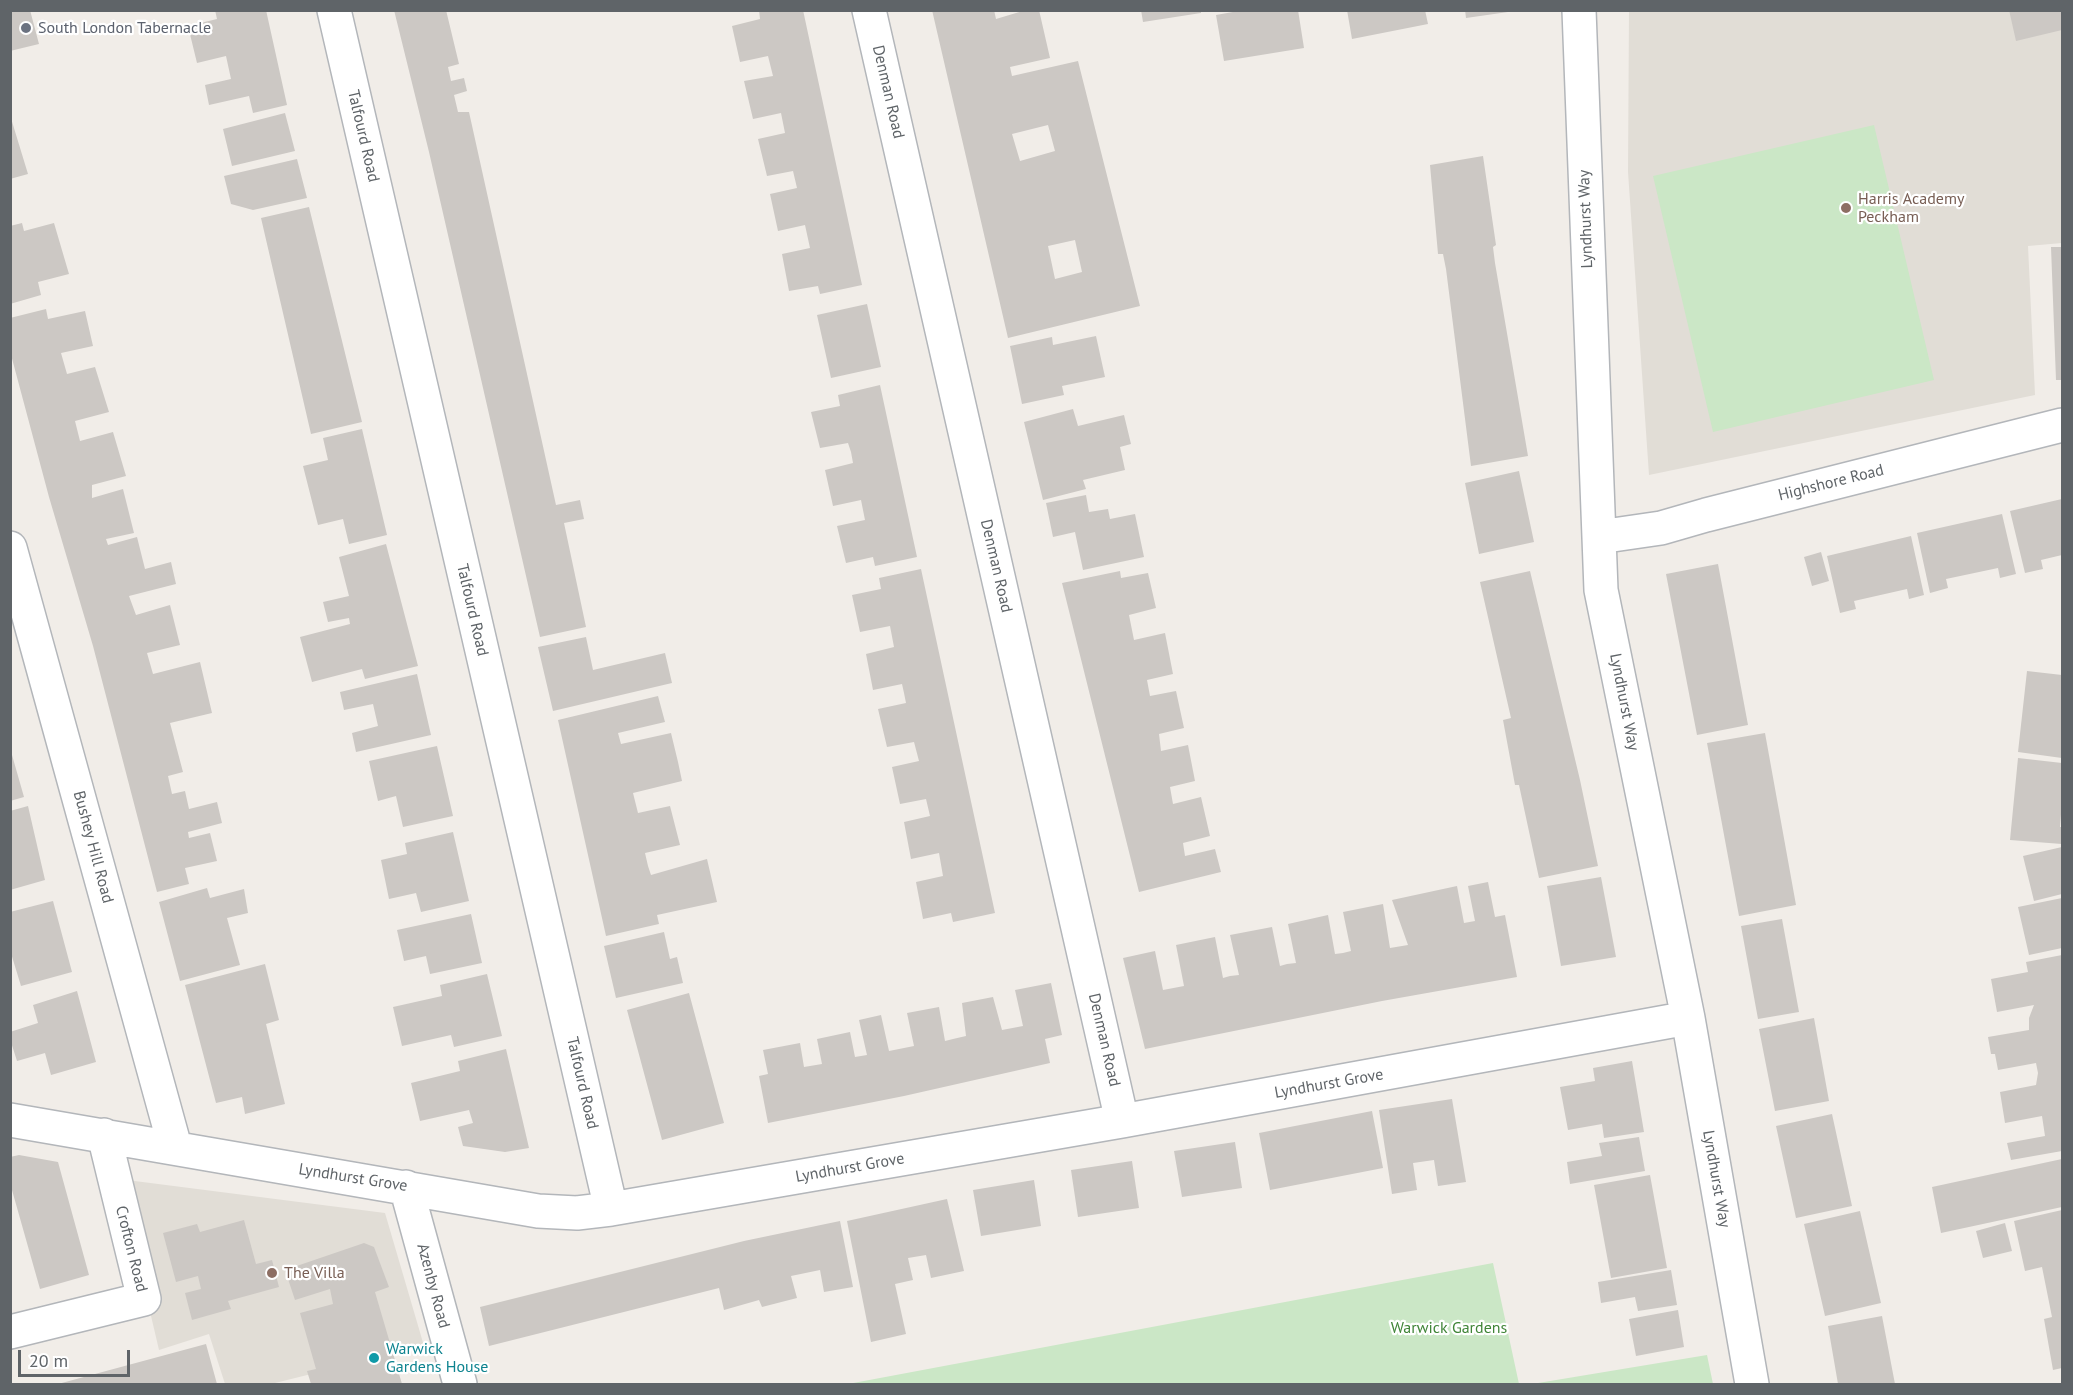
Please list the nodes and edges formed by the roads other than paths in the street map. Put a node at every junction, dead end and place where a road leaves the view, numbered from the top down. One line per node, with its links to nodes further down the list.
1 (333, 10): 13 (street, Talfourd Road)
2 (869, 10): 9 (street, Denman Road)
3 (1579, 10): 5 (street, Lyndhurst Way)
4 (2062, 425): 5 (street, Highshore Road)
5 (1599, 537): 7 (street, Lyndhurst Way)
6 (10, 548): 11 (street, Bushey Hill Road)
7 (1688, 1018): 9 (street, Lyndhurst Grove); 16 (street, Lyndhurst Way)
8 (10, 1120): 10 (street, Lyndhurst Grove)
9 (1122, 1122): 13 (street, Lyndhurst Grove)
10 (104, 1135): 11 (street, Lyndhurst Grove); 14 (street, Crofton Road)
11 (175, 1147): 12 (street, Lyndhurst Grove)
12 (406, 1187): 13 (street, Lyndhurst Grove); 15 (street, Azenby Road)
13 (611, 1209)
14 (10, 1332)
15 (460, 1384)
16 (1752, 1384)

